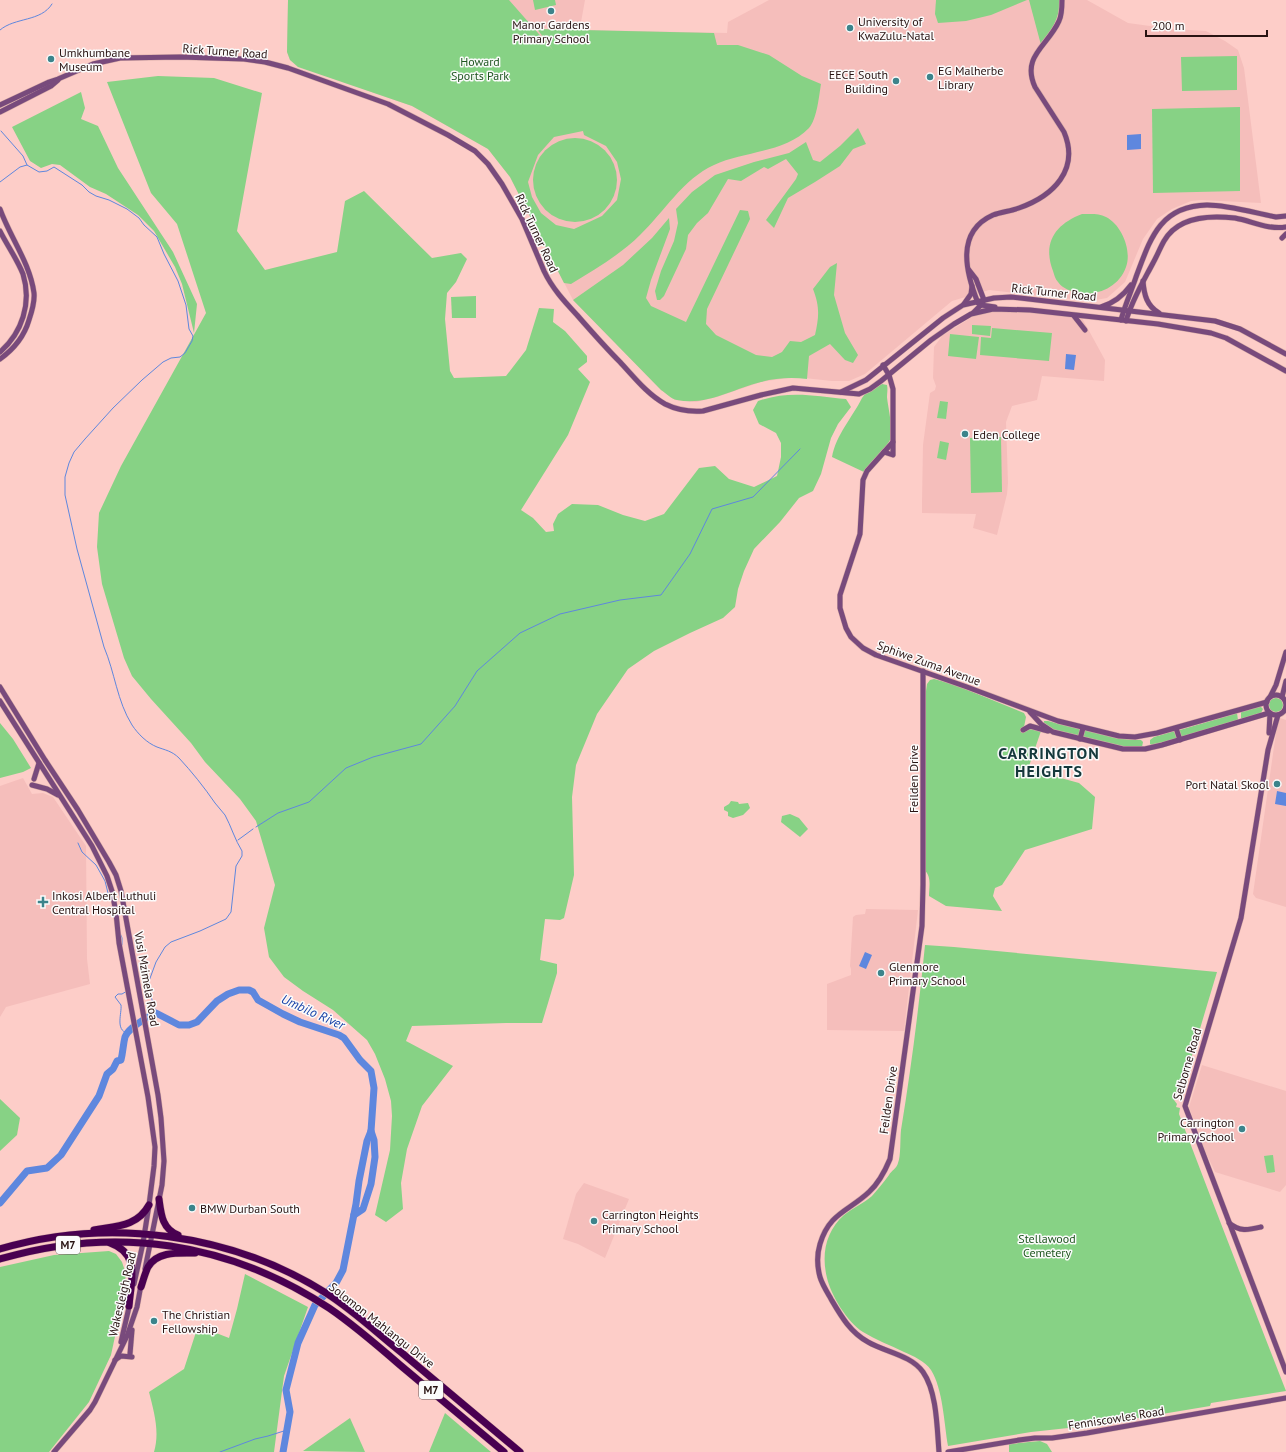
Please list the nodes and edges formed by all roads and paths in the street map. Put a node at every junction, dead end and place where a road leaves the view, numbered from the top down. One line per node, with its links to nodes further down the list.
1 (1062, 0): 13 (main road)
2 (58, 79): 3 (main road, Rick Turner Road); 4 (main road, Rick Turner Road); 33 (main road, Rick Turner Road)
3 (0, 104)
4 (0, 112)
5 (0, 209): 29 (main road)
6 (1286, 216): 11 (main road)
7 (1286, 227): 12 (main road)
8 (0, 231): 27 (main road)
9 (1286, 234): 10 (main road)
10 (1282, 238)
11 (1142, 262): 12 (main road); 14 (main road)
12 (1151, 266): 15 (main road)
13 (969, 270): 16 (main road); 17 (main road)
14 (1136, 280): 19 (main road); 21 (main road)
15 (1143, 280): 21 (main road); 23 (main road)
16 (972, 285): 17 (main road); 18 (main road)
17 (981, 302): 18 (main road, Rick Turner Road); 19 (main road, Rick Turner Road); 20 (main road); 22 (main road)
18 (963, 305): 30 (main road, Rick Turner Road)
19 (1099, 307): 21 (main road, Rick Turner Road)
20 (1004, 308): 22 (main road, Rick Turner Road); 24 (main road, Rick Turner Road)
21 (1126, 310): 23 (main road, Rick Turner Road); 25 (main road)
22 (971, 314): 32 (main road, Rick Turner Road)
23 (1161, 315): 28 (main road, Rick Turner Road)
24 (1074, 316): 25 (main road, Rick Turner Road); 26 (main road)
25 (1123, 320): 31 (main road, Rick Turner Road)
26 (1085, 330)
27 (0, 352)
28 (1286, 354)
29 (0, 359)
30 (883, 366): 32 (main road); 33 (main road, Rick Turner Road)
31 (1286, 371)
32 (889, 375): 33 (main road, Rick Turner Road); 34 (main road)
33 (841, 392)
34 (892, 442): 35 (main road, Sphiwe Zuma Avenue); 35 (main road)
35 (884, 452): 37 (main road, Sphiwe Zuma Avenue)
36 (1286, 652): 40 (main road)
37 (923, 671): 43 (main road, Sphiwe Zuma Avenue); 80 (main road, Feilden Drive)
38 (1286, 681): 41 (main road)
39 (0, 687): 58 (main road, Vusi Mzimela Road)
40 (1268, 700): 41 (main road); 45 (main road); 48 (main road, Sphiwe Zuma Avenue)
41 (1284, 700): 44 (main road)
42 (0, 701): 54 (main road, Vusi Mzimela Road)
43 (1029, 711): 47 (main road, Sphiwe Zuma Avenue); 50 (main road, Sphiwe Zuma Avenue)
44 (1284, 712): 46 (main road)
45 (1270, 713): 46 (main road); 52 (main road, Sphiwe Zuma Avenue); 53 (main road, Selborne Road)
46 (1278, 715): 53 (main road, Selborne Road)
47 (1083, 728): 48 (main road, Sphiwe Zuma Avenue); 51 (main road)
48 (1176, 728): 52 (main road)
49 (1024, 730): 50 (main road)
50 (1053, 732): 51 (main road, Sphiwe Zuma Avenue)
51 (1080, 739): 52 (main road, Sphiwe Zuma Avenue)
52 (1180, 740)
53 (1268, 750): 60 (main road, Selborne Road)
54 (39, 763): 55 (main road); 57 (main road, Vusi Mzimela Road)
55 (34, 779)
56 (32, 785): 57 (main road)
57 (60, 797): 59 (main road, Vusi Mzimela Road)
58 (159, 1199): 63 (main road, Vusi Mzimela Road); 65 (highway)
59 (149, 1205): 62 (highway); 63 (main road, Vusi Mzimela Road)
60 (1228, 1222): 61 (main road); 75 (main road, Selborne Road)
61 (1261, 1227)
62 (68, 1235): 63 (highway, Solomon Mahlangu Drive / M7); 67 (highway, Solomon Mahlangu Drive / M7)
63 (148, 1235): 65 (highway, Solomon Mahlangu Drive / M7); 66 (main road)
64 (106, 1241): 66 (highway, Solomon Mahlangu Drive / M7); 69 (highway, Solomon Mahlangu Drive / M7); 71 (highway)
65 (195, 1241): 79 (highway, Solomon Mahlangu Drive / M7)
66 (147, 1243): 68 (highway, Solomon Mahlangu Drive / M7); 70 (main road, Wakesleigh Road); 71 (main road, Wakesleigh Road)
67 (0, 1248)
68 (205, 1252): 70 (highway); 78 (highway, Solomon Mahlangu Drive / M7)
69 (0, 1260)
70 (141, 1287): 72 (main road, Wakesleigh Road)
71 (129, 1306): 73 (main road, Wakesleigh Road)
72 (133, 1319): 73 (main road, Wakesleigh Road); 74 (main road)
73 (120, 1349): 74 (main road, Wakesleigh Road)
74 (115, 1360): 77 (main road, Wakesleigh Road)
75 (1286, 1372)
76 (1286, 1398): 81 (main road, Fenniscowles Road)
77 (54, 1452)
78 (504, 1452)
79 (520, 1452)
80 (939, 1452)
81 (948, 1452)

